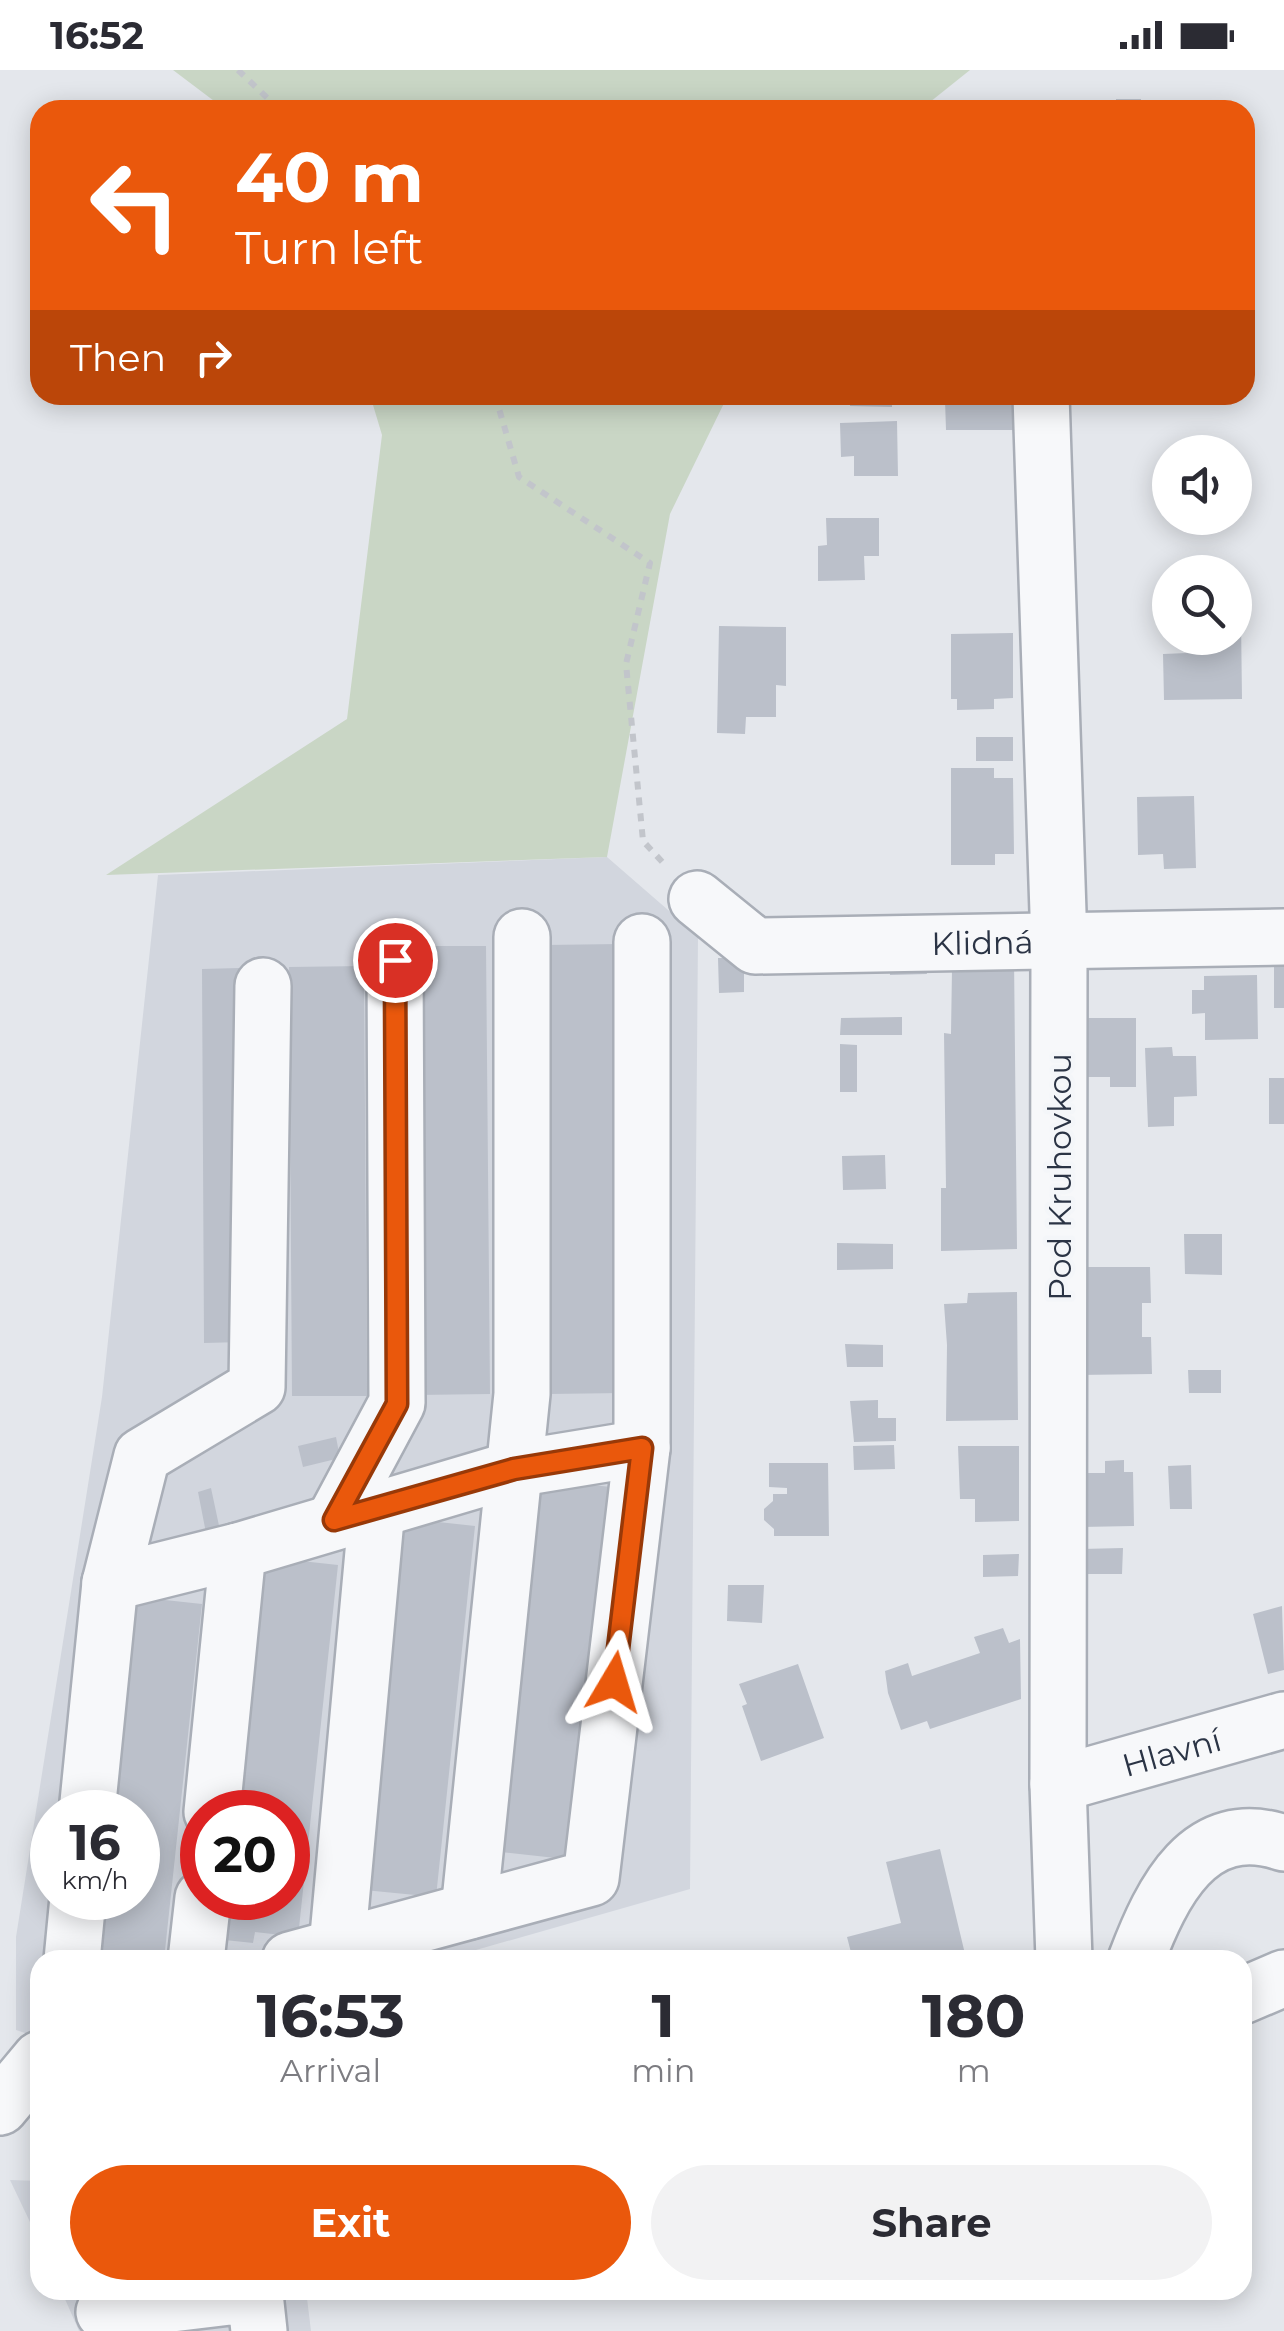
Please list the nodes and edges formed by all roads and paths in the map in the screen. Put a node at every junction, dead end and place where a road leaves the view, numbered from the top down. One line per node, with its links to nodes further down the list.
1 (238, 70): 2 (path)
2 (270, 100)
3 (498, 405): 5 (path)
4 (1041, 405): 9 (street, Pod Kruhovkou)
5 (698, 899): 9 (street, Klidná)
6 (522, 936): 13 (street)
7 (1284, 937): 9 (street, Klidná)
8 (642, 942): 12 (street)
9 (1060, 943): 18 (street, Pod Kruhovkou)
10 (395, 960): 14 (street)
11 (263, 986): 16 (street)
12 (642, 1448): 13 (street); 22 (street)
13 (514, 1469): 14 (street); 22 (street)
14 (356, 1514): 15 (street); 27 (street)
15 (238, 1551): 16 (street); 20 (street)
16 (110, 1584): 19 (street)
17 (1284, 1720): 18 (street, Hlavní)
18 (1058, 1784): 29 (street, Pod Kruhovkou)
19 (89, 1790)
20 (214, 1790)
21 (1284, 1843): 30 (street)
22 (469, 1911): 28 (street)
23 (76, 1920): 25 (street)
24 (201, 1920): 26 (street)
25 (73, 1950)
26 (197, 1950)
27 (314, 1950)
28 (328, 1950)
29 (1064, 1950)
30 (1140, 1950)
31 (1284, 1978): 32 (street)
32 (1252, 1992)
33 (30, 2071): 34 (street)
34 (0, 2107)
35 (0, 2120): 36 (street)
36 (30, 2122)
37 (202, 2300): 39 (street)
38 (256, 2300): 40 (street)
39 (104, 2311)
40 (259, 2331)

